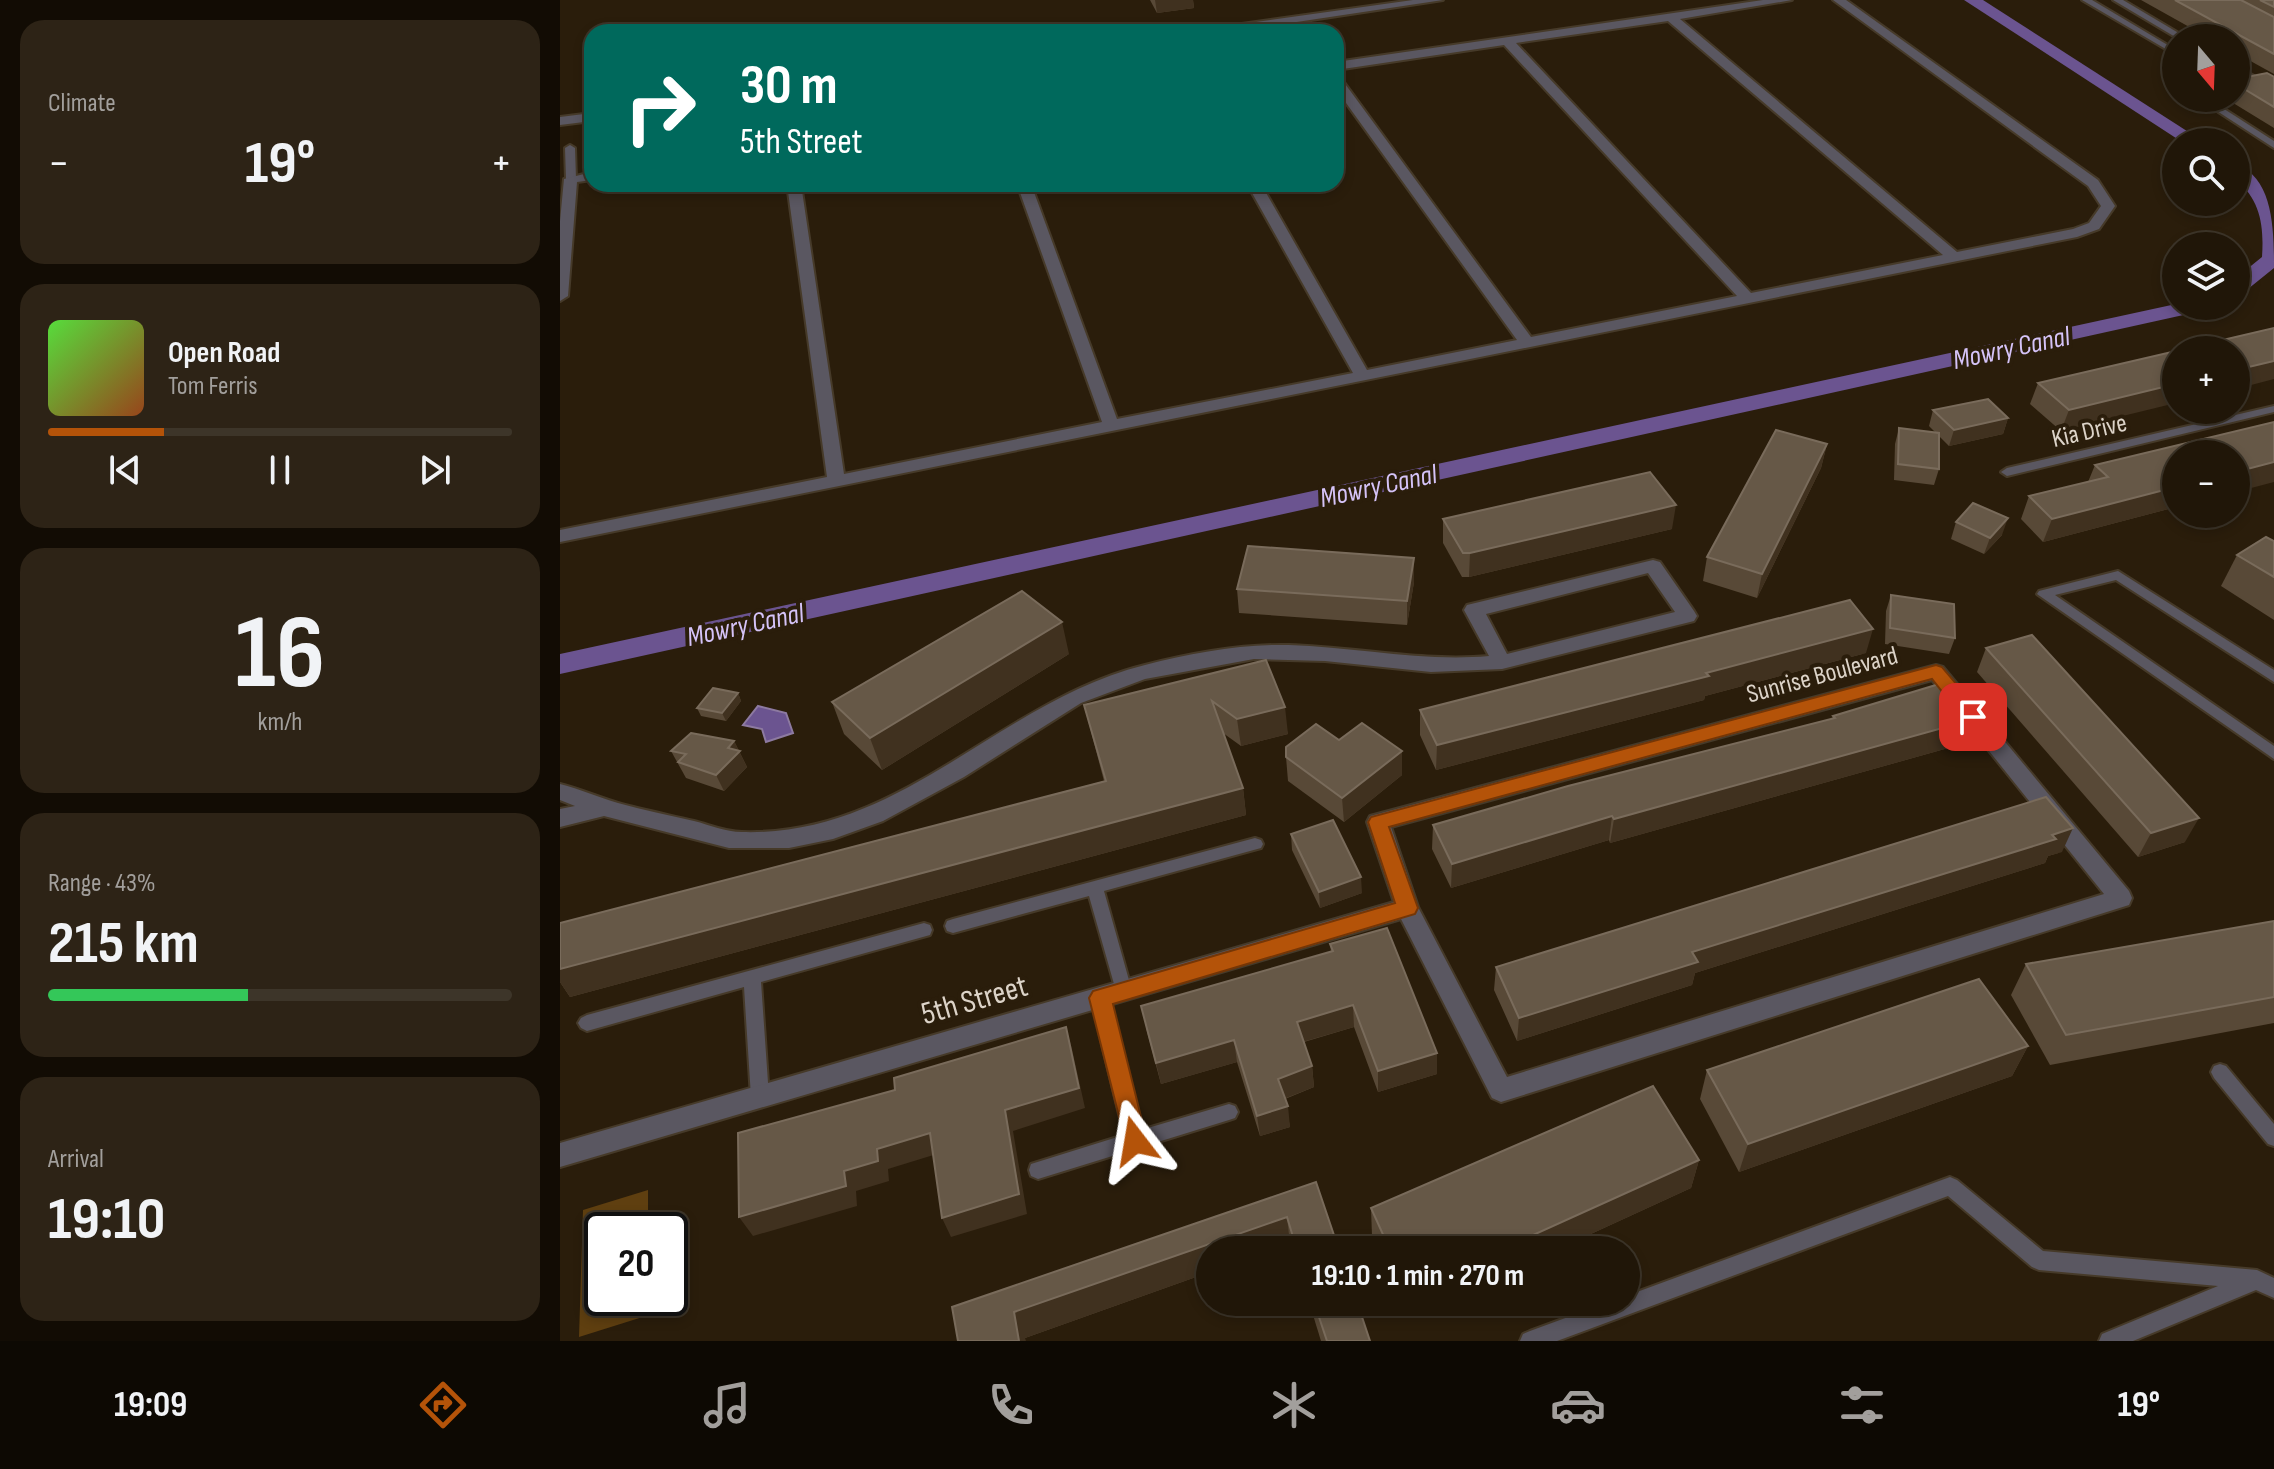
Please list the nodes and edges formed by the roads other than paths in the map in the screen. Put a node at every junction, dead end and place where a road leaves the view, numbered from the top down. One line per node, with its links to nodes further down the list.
1 (1437, 0): 6 (street)
2 (1786, 0): 8 (street)
3 (1839, 0): 27 (street)
4 (2086, 0): 12 (lane)
5 (2117, 0): 10 (lane)
6 (1406, 2): 7 (street)
7 (1385, 3): 9 (street)
8 (1671, 17): 11 (street); 27 (street)
9 (1270, 24)
10 (2162, 26)
11 (1507, 41): 13 (street); 29 (street)
12 (2162, 45)
13 (1344, 65)
14 (2250, 77): 16 (lane)
15 (1344, 91): 30 (street)
16 (2274, 91)
17 (2223, 112): 20 (lane)
18 (584, 118): 19 (street)
19 (560, 121)
20 (2274, 145)
21 (570, 148): 23 (lane)
22 (584, 177): 23 (street)
23 (571, 179): 28 (street)
24 (795, 192): 35 (street)
25 (1027, 192): 33 (street)
26 (1259, 192): 31 (street)
27 (1954, 257): 29 (street)
28 (560, 296)
29 (1747, 298): 30 (street)
30 (1526, 342): 31 (street)
31 (1362, 375): 33 (street)
32 (2274, 409): 34 (lane, Kia Drive)
33 (1111, 425): 35 (street)
34 (2007, 472)
35 (836, 479): 36 (street)
36 (560, 536)
37 (1502, 662): 37 (street); 41 (street)
38 (2274, 677): 39 (lane)
39 (2274, 753)
40 (560, 792): 41 (street)
41 (603, 808): 42 (street)
42 (560, 818)
43 (1255, 844): 44 (lane)
44 (1095, 888): 46 (lane); 49 (lane)
45 (1407, 908): 45 (street, Sunrise Boulevard); 49 (street, 5th Street)
46 (953, 926)
47 (924, 930): 48 (lane)
48 (752, 978): 50 (lane); 52 (lane)
49 (1112, 994): 52 (street, 5th Street); 55 (lane)
50 (587, 1023)
51 (2220, 1072): 54 (lane)
52 (760, 1097): 56 (street, 5th Street)
53 (1229, 1112): 55 (lane)
54 (2274, 1138)
55 (1135, 1141): 57 (lane)
56 (560, 1155)
57 (1038, 1170)
58 (2265, 1284): 59 (lane); 60 (lane)
59 (1530, 1341)
60 (2109, 1341)

